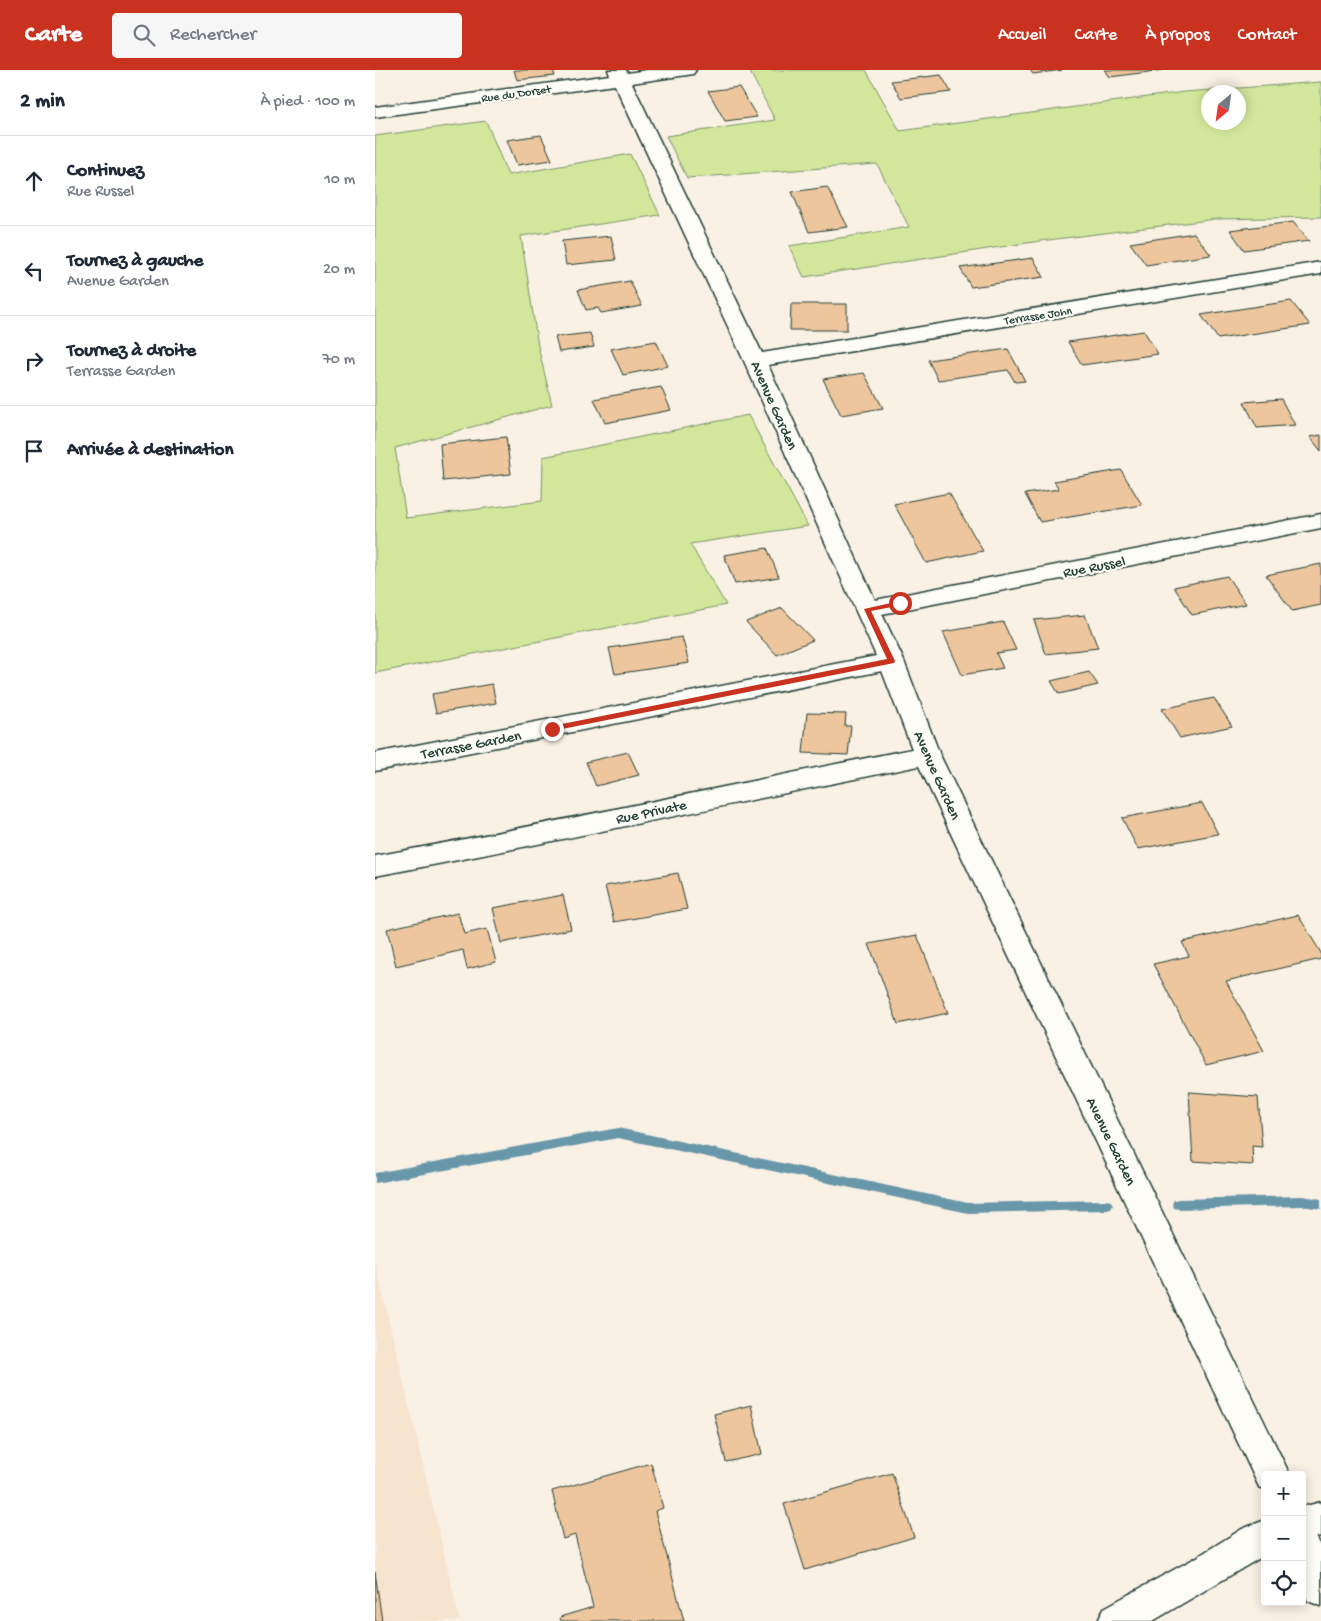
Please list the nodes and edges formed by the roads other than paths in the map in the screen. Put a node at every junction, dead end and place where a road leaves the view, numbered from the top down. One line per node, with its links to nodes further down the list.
1 (687, 70): 2 (street, Rue du Dorset)
2 (619, 74): 3 (street, Rue du Dorset); 5 (street, Avenue Garden)
3 (375, 112)
4 (1321, 268): 5 (street, Terrasse John)
5 (755, 360): 7 (street, Avenue Garden)
6 (1321, 521): 7 (street, Rue Russel)
7 (867, 609): 8 (street, Avenue Garden)
8 (891, 661): 9 (street, Avenue Garden); 10 (street, Terrasse Garden)
9 (927, 755): 11 (street, Rue Private); 12 (street, Avenue Garden)
10 (375, 762)
11 (375, 866)
12 (1270, 1471)
13 (1321, 1519): 14 (street)
14 (1306, 1523)
15 (1261, 1539): 18 (street)
16 (1306, 1554): 17 (street)
17 (1321, 1588)
18 (1117, 1621)

